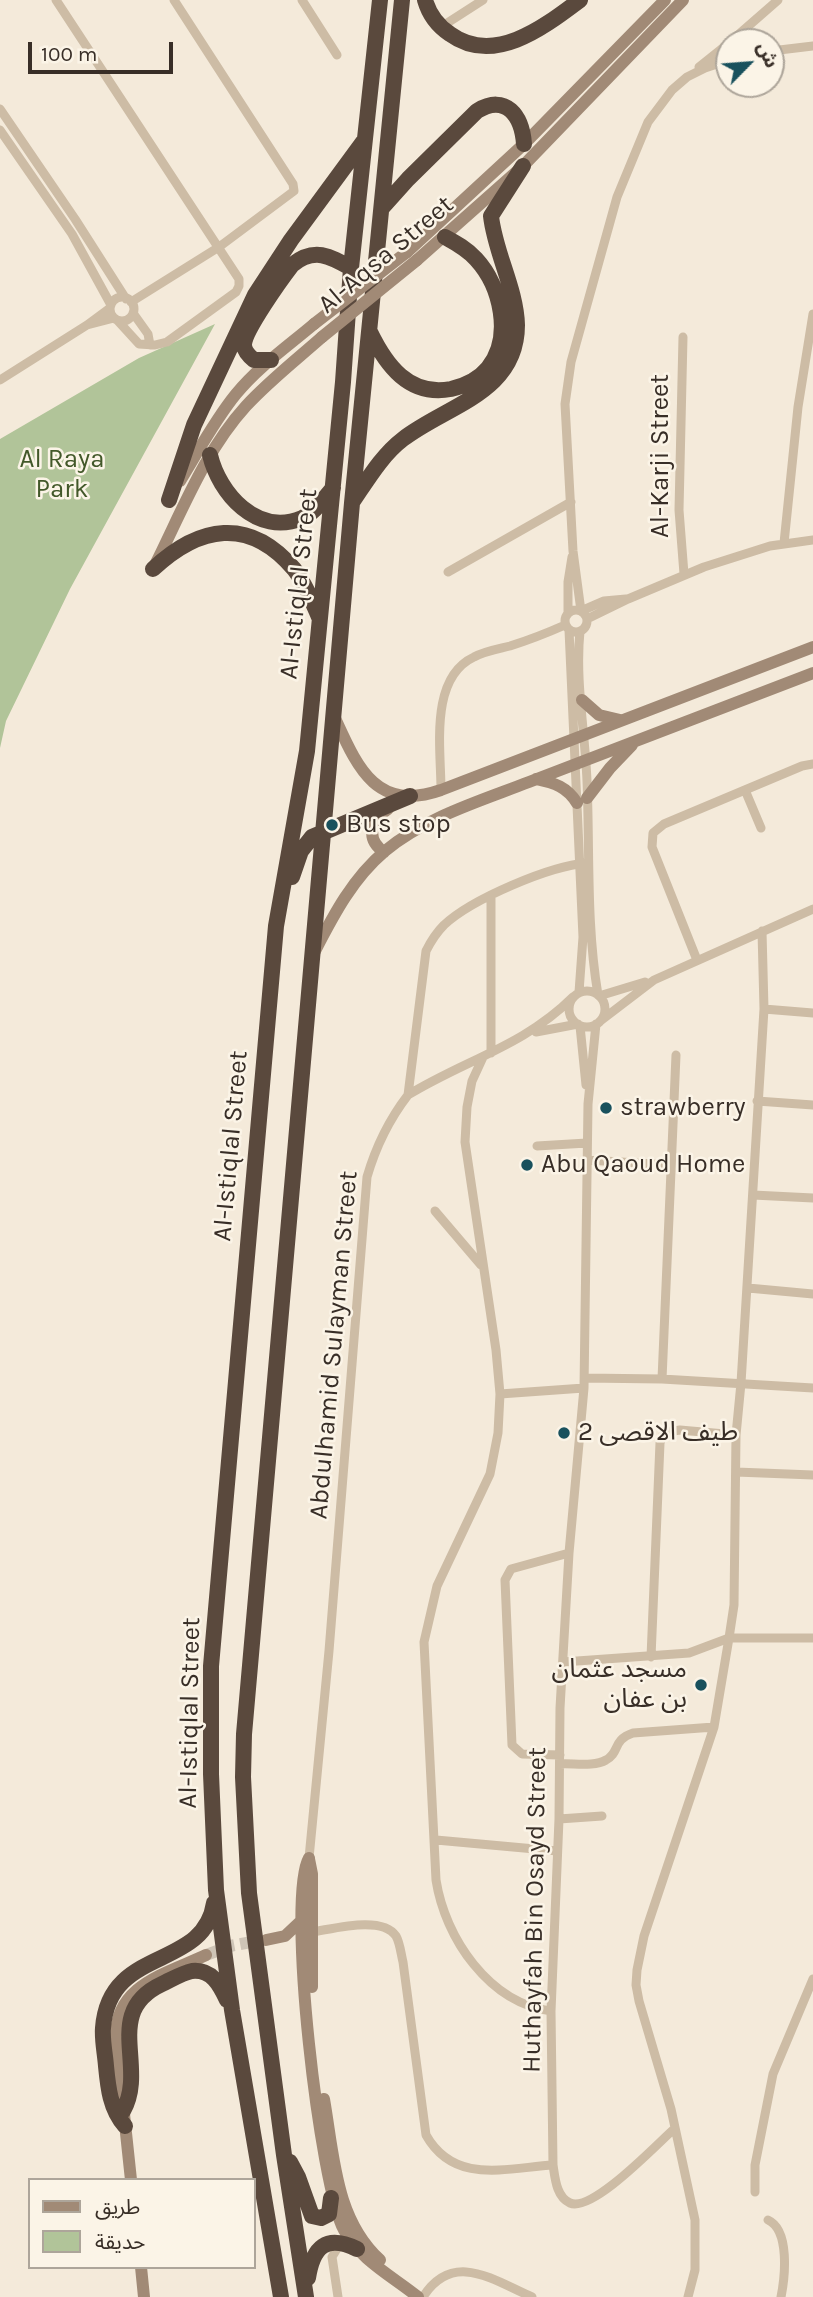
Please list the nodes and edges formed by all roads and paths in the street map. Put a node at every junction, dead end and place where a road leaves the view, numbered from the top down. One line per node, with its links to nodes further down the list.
1 (56, 0): 27 (street)
2 (174, 0): 27 (street)
3 (302, 0): 16 (street)
4 (380, 0): 22 (highway, Al-Istiqlal Street)
5 (402, 0): 25 (highway, Al-Istiqlal Street)
6 (425, 0): 12 (highway)
7 (483, 0): 12 (street)
8 (665, 0): 23 (main road, Al-Aqsa Street)
9 (683, 0): 24 (main road, Al-Aqsa Street)
10 (778, 0): 13 (street)
11 (575, 2): 12 (highway)
12 (441, 27)
13 (747, 28)
14 (813, 46): 15 (street)
15 (785, 49)
16 (337, 55)
17 (715, 55): 19 (street)
18 (715, 65): 19 (street)
19 (687, 78): 44 (street)
20 (0, 109): 30 (street)
21 (0, 130): 31 (street)
22 (365, 140): 29 (highway, Al-Istiqlal Street); 43 (highway)
23 (524, 144): 25 (highway); 28 (main road, Al-Aqsa Street)
24 (523, 166): 26 (main road, Al-Aqsa Street); 45 (highway)
25 (382, 208): 36 (highway, Al-Istiqlal Street)
26 (445, 237): 28 (main road, Al-Aqsa Street); 36 (highway)
27 (219, 247): 30 (street); 38 (street)
28 (412, 256): 39 (main road, Al-Aqsa Street, bridge); 41 (main road, Al-Aqsa Street, bridge)
29 (351, 268): 39 (highway); 42 (highway, Al-Istiqlal Street)
30 (129, 300): 31 (street); 32 (street)
31 (111, 306): 34 (street); 35 (street)
32 (133, 313): 34 (street); 38 (street)
33 (813, 314): 47 (street)
34 (116, 319): 35 (street); 38 (street)
35 (87, 325): 40 (street)
36 (370, 331): 45 (highway, Al-Istiqlal Street)
37 (683, 337): 51 (street, Al-Karji Street)
38 (150, 345)
39 (271, 360): 43 (main road, Al-Aqsa Street)
40 (0, 380)
41 (210, 455): 42 (highway); 49 (main road, Al-Aqsa Street)
42 (333, 488): 54 (highway, Al-Istiqlal Street)
43 (169, 500)
44 (571, 502): 48 (street); 50 (street)
45 (352, 503): 61 (highway, Al-Istiqlal Street)
46 (813, 540): 47 (street)
47 (784, 543): 51 (street)
48 (573, 551): 52 (street); 53 (street)
49 (153, 569): 54 (highway)
50 (448, 572)
51 (684, 574): 53 (street)
52 (568, 612): 53 (street); 55 (street)
53 (583, 614): 56 (street)
54 (320, 620): 76 (highway, Al-Istiqlal Street)
55 (567, 627): 56 (street); 59 (street); 68 (street)
56 (580, 631): 59 (street)
57 (810, 647): 62 (main road)
58 (813, 673): 64 (main road)
59 (576, 683): 60 (street); 63 (street)
60 (582, 701): 62 (main road); 63 (street)
61 (334, 716): 70 (main road); 73 (highway, Al-Istiqlal Street)
62 (623, 721): 63 (main road)
63 (579, 737): 65 (street); 68 (main road)
64 (636, 742): 65 (main road); 71 (main road)
65 (580, 762): 67 (main road); 71 (street)
66 (813, 764): 69 (street)
67 (536, 779): 71 (main road); 74 (main road)
68 (441, 790): 70 (main road)
69 (745, 790): 72 (street); 81 (street)
70 (410, 796): 73 (highway); 74 (main road)
71 (582, 801): 75 (street)
72 (761, 828)
73 (325, 830): 76 (highway); 80 (highway, Al-Istiqlal Street)
74 (384, 852): 80 (main road)
75 (583, 863): 77 (street, Abdulhamid Sulayman Street); 83 (street); 84 (street)
76 (282, 889): 128 (highway, Al-Istiqlal Street)
77 (491, 896): 90 (street); 94 (street, Abdulhamid Sulayman Street)
78 (813, 909): 79 (street)
79 (762, 931): 81 (street); 85 (street)
80 (312, 956): 92 (highway, Al-Istiqlal Street)
81 (697, 960): 82 (street)
82 (654, 980): 84 (street); 87 (street)
83 (576, 995): 84 (street); 88 (street); 89 (street)
84 (598, 995): 87 (street)
85 (764, 1009): 86 (street); 95 (street)
86 (813, 1013)
87 (597, 1023): 88 (street); 96 (street, Huthayfah Bin Osayd Street)
88 (579, 1025): 89 (street); 96 (street, Huthayfah Bin Osayd Street)
89 (531, 1033): 90 (street)
90 (487, 1055): 94 (street); 105 (street)
91 (676, 1055): 101 (street)
92 (303, 1059): 93 (highway); 141 (highway, Al-Istiqlal Street)
93 (315, 1072)
94 (408, 1095): 127 (street, Abdulhamid Sulayman Street)
95 (757, 1101): 97 (street); 102 (street)
96 (588, 1104): 98 (street, Huthayfah Bin Osayd Street)
97 (813, 1105)
98 (587, 1143): 99 (street); 100 (street, Huthayfah Bin Osayd Street)
99 (537, 1146)
100 (587, 1160): 101 (street); 109 (street, Huthayfah Bin Osayd Street)
101 (671, 1165): 108 (street)
102 (753, 1195): 103 (street); 106 (street)
103 (813, 1198)
104 (435, 1211): 105 (street)
105 (482, 1267): 112 (street)
106 (748, 1288): 107 (street); 110 (street)
107 (813, 1294)
108 (662, 1379): 109 (street); 110 (street)
109 (584, 1383): 112 (street); 116 (street, Huthayfah Bin Osayd Street)
110 (741, 1383): 111 (street); 113 (street)
111 (813, 1388)
112 (500, 1394): 125 (street)
113 (736, 1435): 114 (street); 119 (street)
114 (736, 1472): 115 (street); 118 (street)
115 (813, 1475)
116 (569, 1553): 120 (street, Huthayfah Bin Osayd Street); 122 (street)
117 (813, 1638): 118 (street)
118 (730, 1639): 119 (street); 121 (street)
119 (651, 1657): 120 (street)
120 (563, 1662): 122 (street, Huthayfah Bin Osayd Street)
121 (714, 1727): 122 (street); 140 (street)
122 (560, 1759): 124 (street, Huthayfah Bin Osayd Street)
123 (602, 1816): 124 (street)
124 (559, 1819): 126 (street, Huthayfah Bin Osayd Street)
125 (436, 1840): 126 (street); 137 (street)
126 (557, 1851): 137 (street, Huthayfah Bin Osayd Street)
127 (309, 1858): 129 (main road); 130 (main road)
128 (216, 1891): 136 (highway, Al-Istiqlal Street); 139 (highway)
129 (302, 1920): 131 (main road); 134 (main road)
130 (312, 1932): 138 (main road); 142 (street)
131 (280, 1938): 132 (main road); 134 (main road)
132 (266, 1940)
133 (206, 1955): 139 (main road)
134 (303, 1955): 138 (main road)
135 (813, 1979): 144 (street)
136 (233, 2010): 139 (highway); 155 (highway, Al-Istiqlal Street)
137 (551, 2011): 142 (street, Huthayfah Bin Osayd Street)
138 (315, 2065): 145 (main road); 152 (main road)
139 (124, 2118): 143 (main road)
140 (674, 2129): 142 (street, Huthayfah Bin Osayd Street); 159 (street)
141 (284, 2155): 145 (highway); 153 (highway, Al-Istiqlal Street)
142 (553, 2165)
143 (131, 2178)
144 (755, 2192)
145 (331, 2198): 148 (main road)
146 (768, 2220): 160 (street)
147 (341, 2242): 148 (highway); 149 (highway); 150 (street)
148 (357, 2249): 152 (main road)
149 (316, 2253): 150 (street); 153 (highway)
150 (332, 2261): 156 (street)
151 (141, 2269): 154 (main road)
152 (390, 2275): 157 (main road)
153 (305, 2296)
154 (144, 2297)
155 (281, 2297)
156 (338, 2297)
157 (420, 2297): 158 (street)
158 (532, 2297)
159 (688, 2297)
160 (781, 2297)

